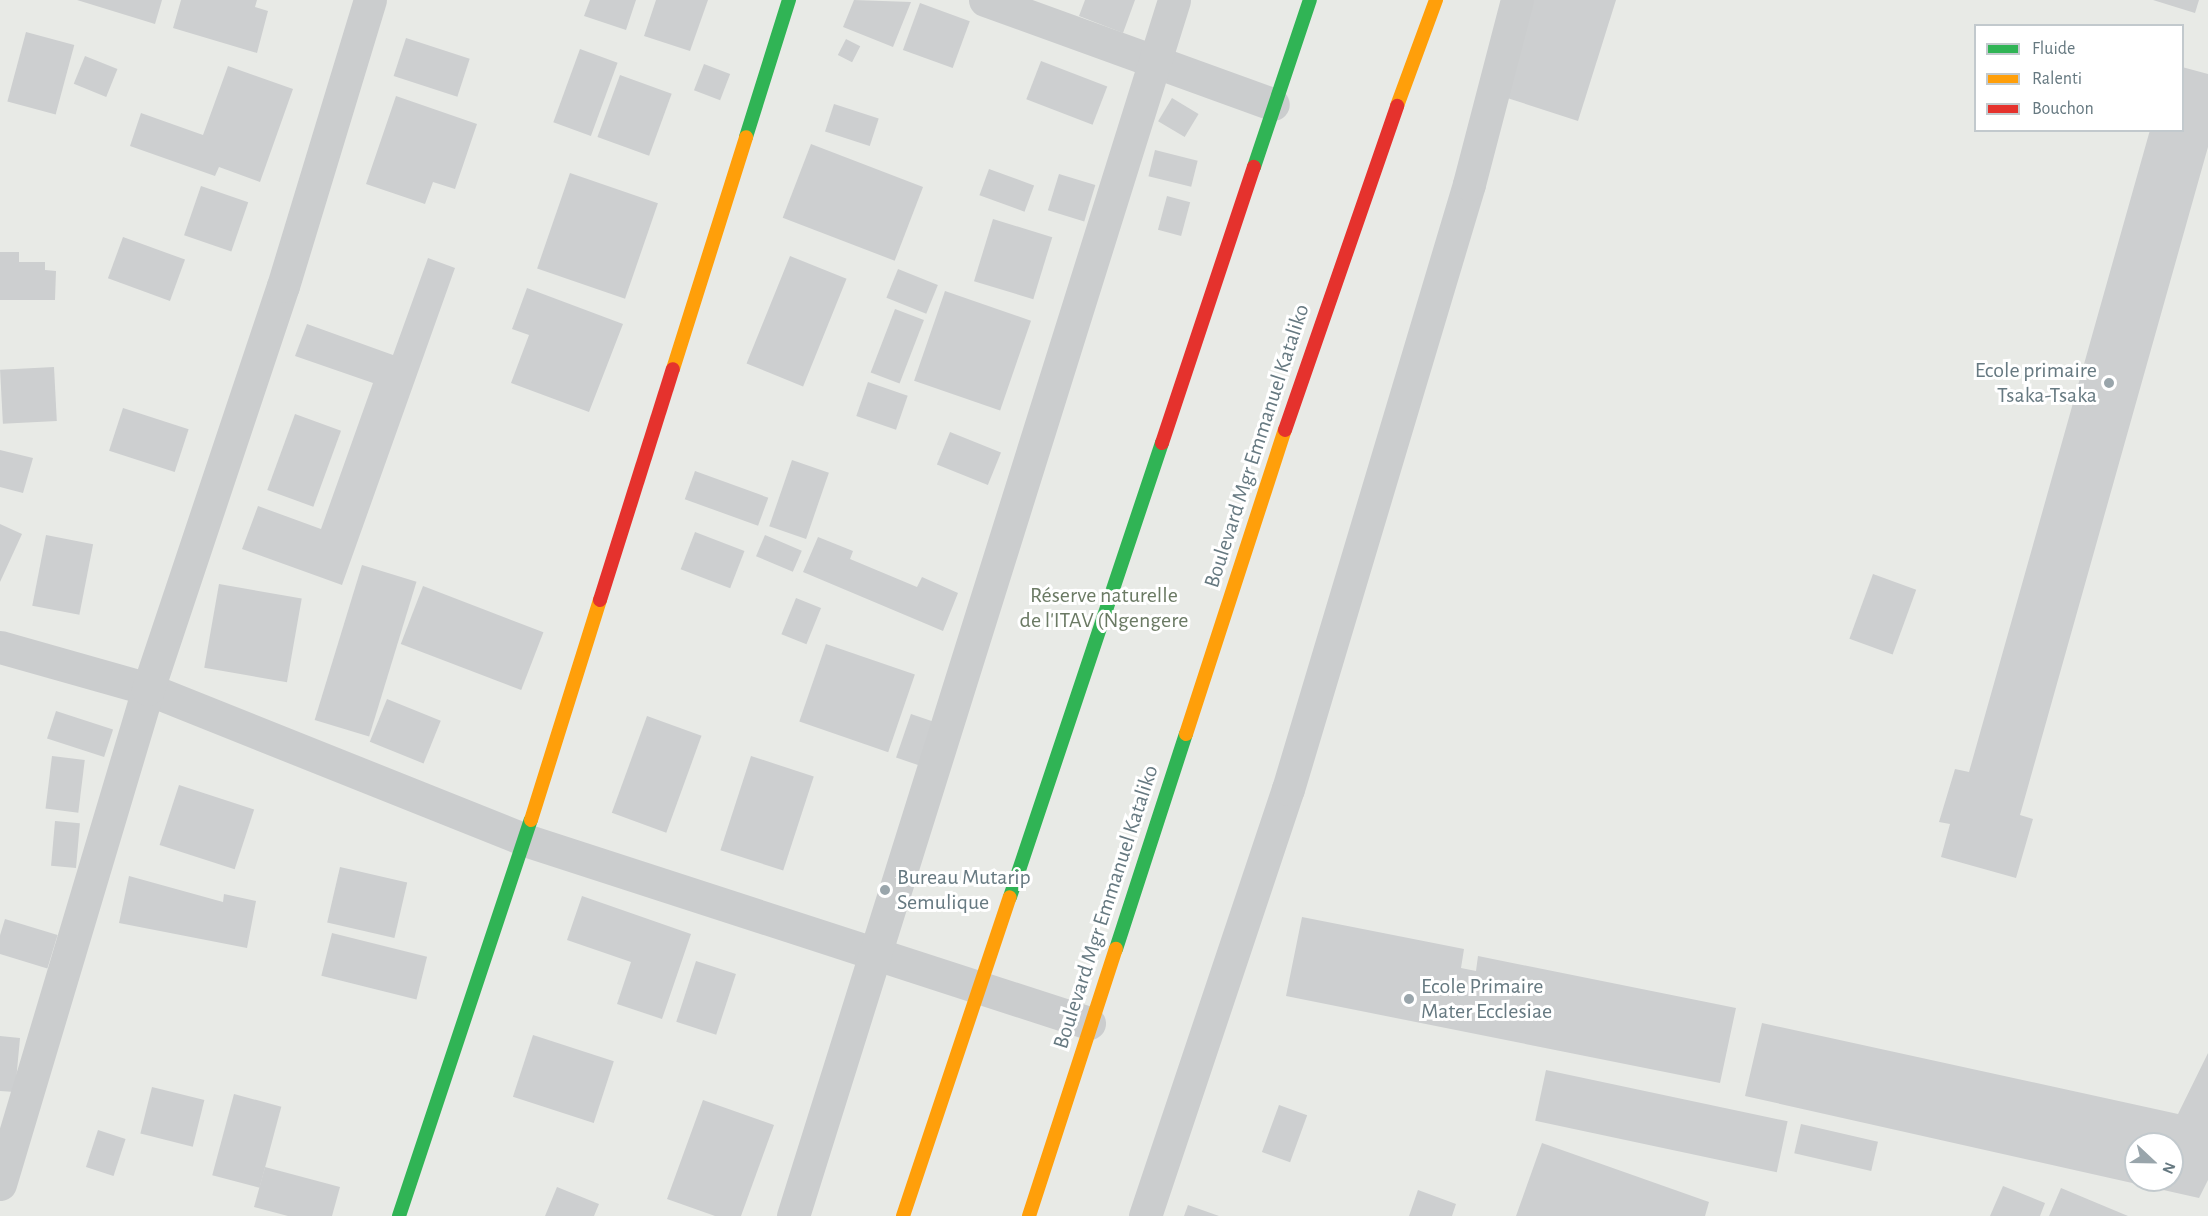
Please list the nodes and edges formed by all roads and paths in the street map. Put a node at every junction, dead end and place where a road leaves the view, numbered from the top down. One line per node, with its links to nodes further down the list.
1 (370, 0): 11 (street)
2 (789, 0): 12 (street)
3 (985, 0): 8 (street)
4 (1174, 0): 8 (street)
5 (1310, 0): 9 (street)
6 (1436, 0): 15 (street, Boulevard Mgr Emmanuel Kataliko)
7 (1517, 0): 21 (street)
8 (1155, 61): 9 (street); 13 (street)
9 (1273, 104): 14 (street)
10 (0, 647): 11 (street)
11 (148, 689): 12 (street); 16 (street)
12 (525, 840): 13 (street); 17 (street)
13 (876, 952): 14 (street); 18 (street)
14 (980, 986): 15 (street); 19 (street)
15 (1089, 1023): 20 (street, Boulevard Mgr Emmanuel Kataliko)
16 (0, 1184)
17 (399, 1216)
18 (793, 1216)
19 (903, 1216)
20 (1029, 1216)
21 (1145, 1216)

